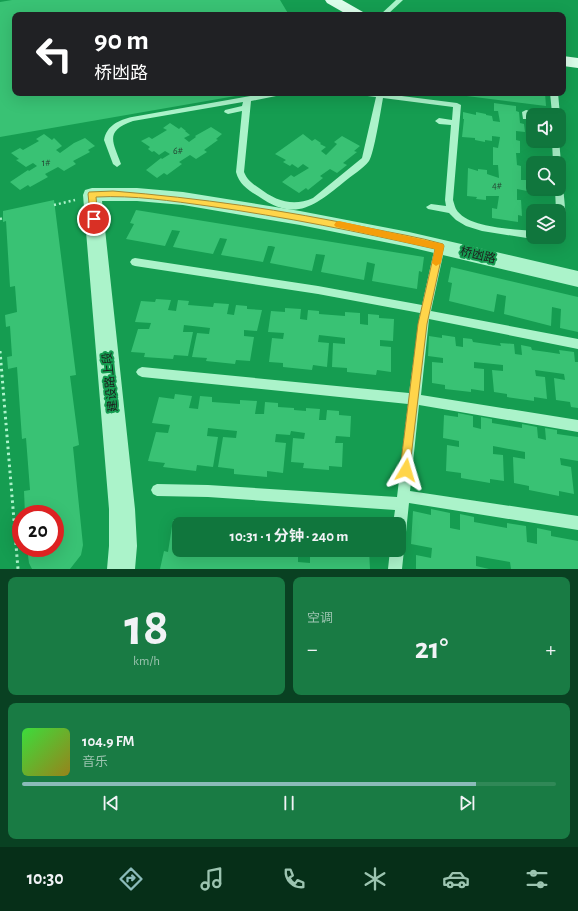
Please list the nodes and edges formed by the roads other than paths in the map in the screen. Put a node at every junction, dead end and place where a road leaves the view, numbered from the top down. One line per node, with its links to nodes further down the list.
1 (332, 0): 4 (main road)
2 (348, 0): 5 (main road)
3 (400, 0): 6 (lane)
4 (353, 12)
5 (368, 12)
6 (386, 12)
7 (566, 61): 8 (main road)
8 (578, 63)
9 (264, 96): 12 (lane)
10 (380, 96): 13 (lane); 17 (lane)
11 (554, 96): 14 (lane)
12 (247, 99): 13 (lane); 18 (lane)
13 (246, 108): 15 (lane)
14 (555, 108)
15 (228, 112)
16 (439, 121): 17 (lane)
17 (455, 123): 21 (lane)
18 (117, 164)
19 (92, 194): 23 (street, 桥凼路); 36 (street, 建设路上段)
20 (431, 207): 21 (lane)
21 (451, 210): 22 (lane)
22 (526, 234)
23 (440, 246): 25 (street, 桥凼路); 26 (lane)
24 (135, 262): 26 (lane)
25 (578, 279)
26 (426, 312): 27 (lane); 29 (lane)
27 (578, 344)
28 (142, 372): 29 (lane)
29 (414, 399): 30 (lane); 32 (lane)
30 (578, 426)
31 (157, 490): 32 (lane)
32 (402, 500): 33 (lane); 34 (lane)
33 (400, 517)
34 (578, 523)
35 (396, 557): 37 (lane)
36 (121, 569)
37 (395, 569)

